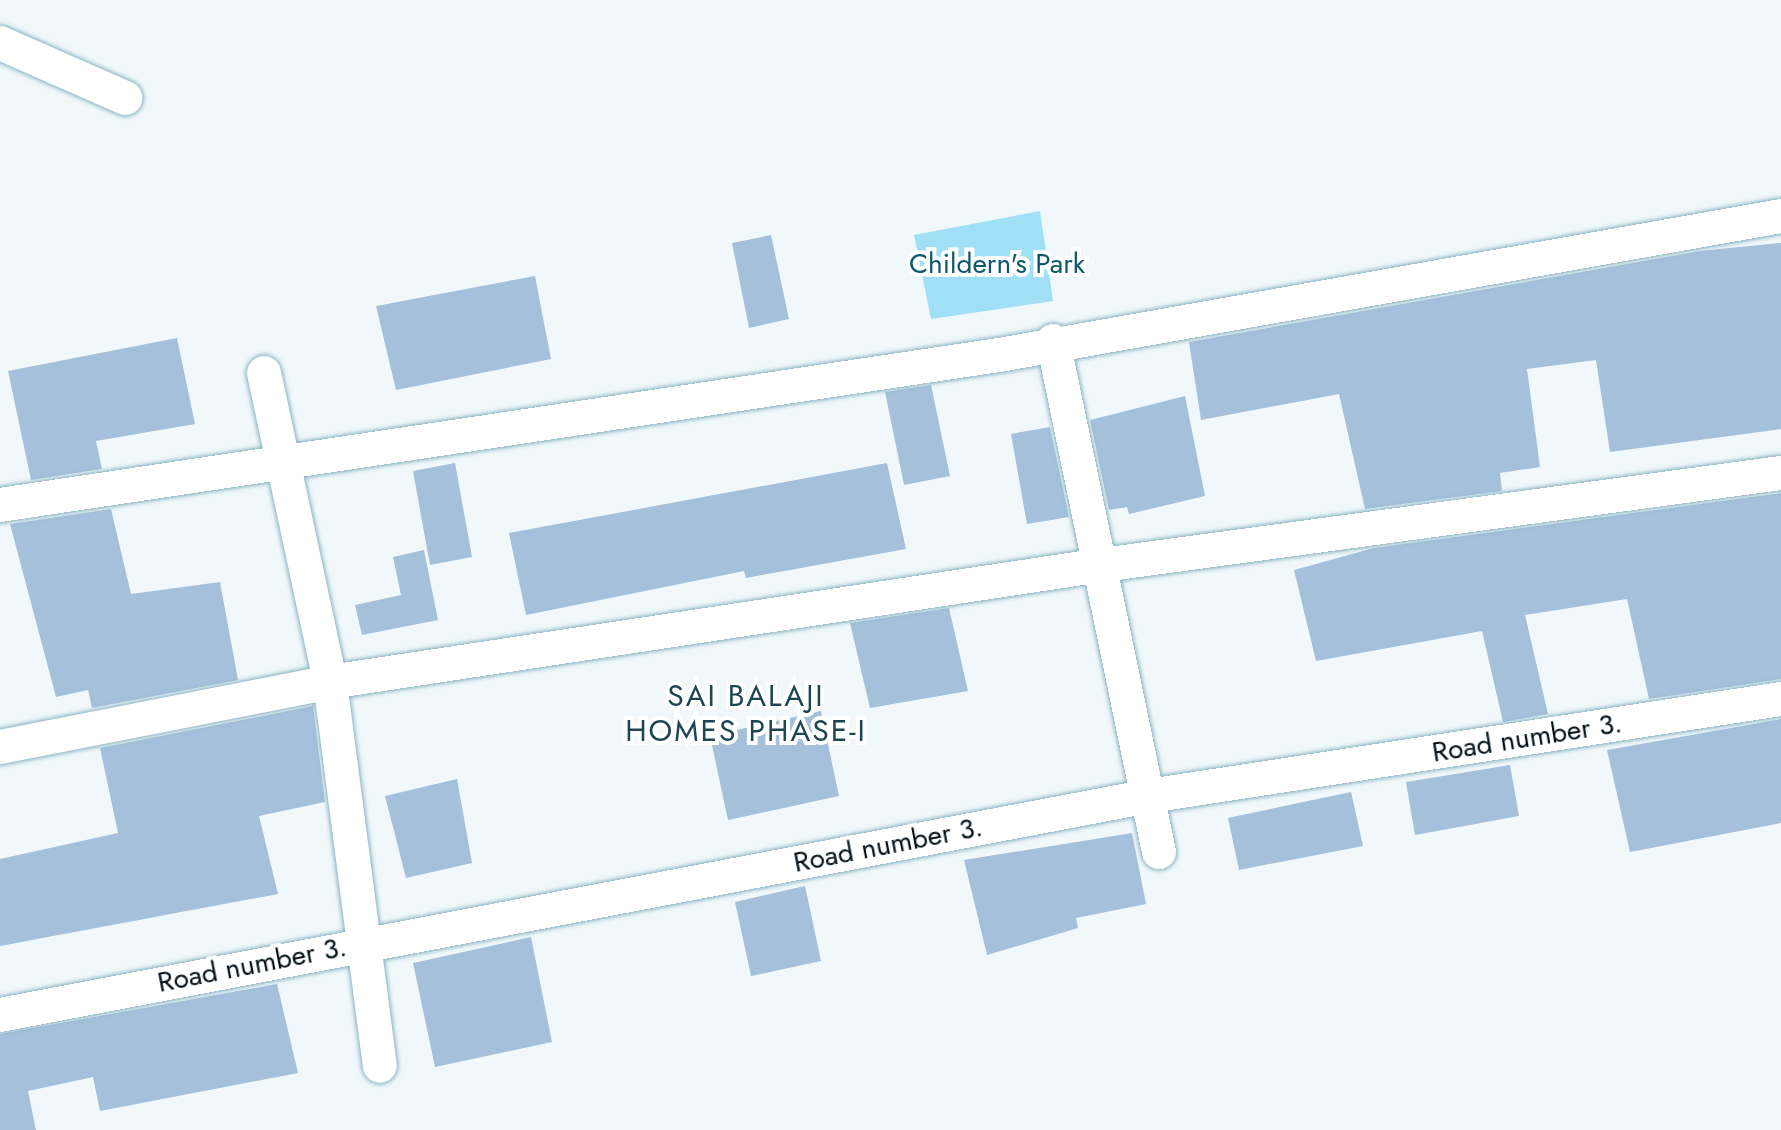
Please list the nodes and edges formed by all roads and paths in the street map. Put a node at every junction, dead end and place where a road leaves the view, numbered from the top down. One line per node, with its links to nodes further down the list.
1 (0, 43): 2 (street)
2 (125, 98)
3 (1781, 216): 4 (street)
4 (1053, 341): 6 (street); 9 (street)
5 (264, 373): 6 (street)
6 (280, 460): 8 (street); 10 (street)
7 (1781, 473): 9 (street)
8 (0, 505)
9 (1102, 565): 10 (street); 13 (street)
10 (330, 682): 12 (street); 15 (street)
11 (1781, 699): 13 (street, Road number 3.)
12 (0, 747)
13 (1149, 796): 14 (street); 15 (street, Road number 3.)
14 (1159, 852)
15 (359, 944): 16 (street, Road number 3.); 17 (street)
16 (0, 1015)
17 (380, 1066)

